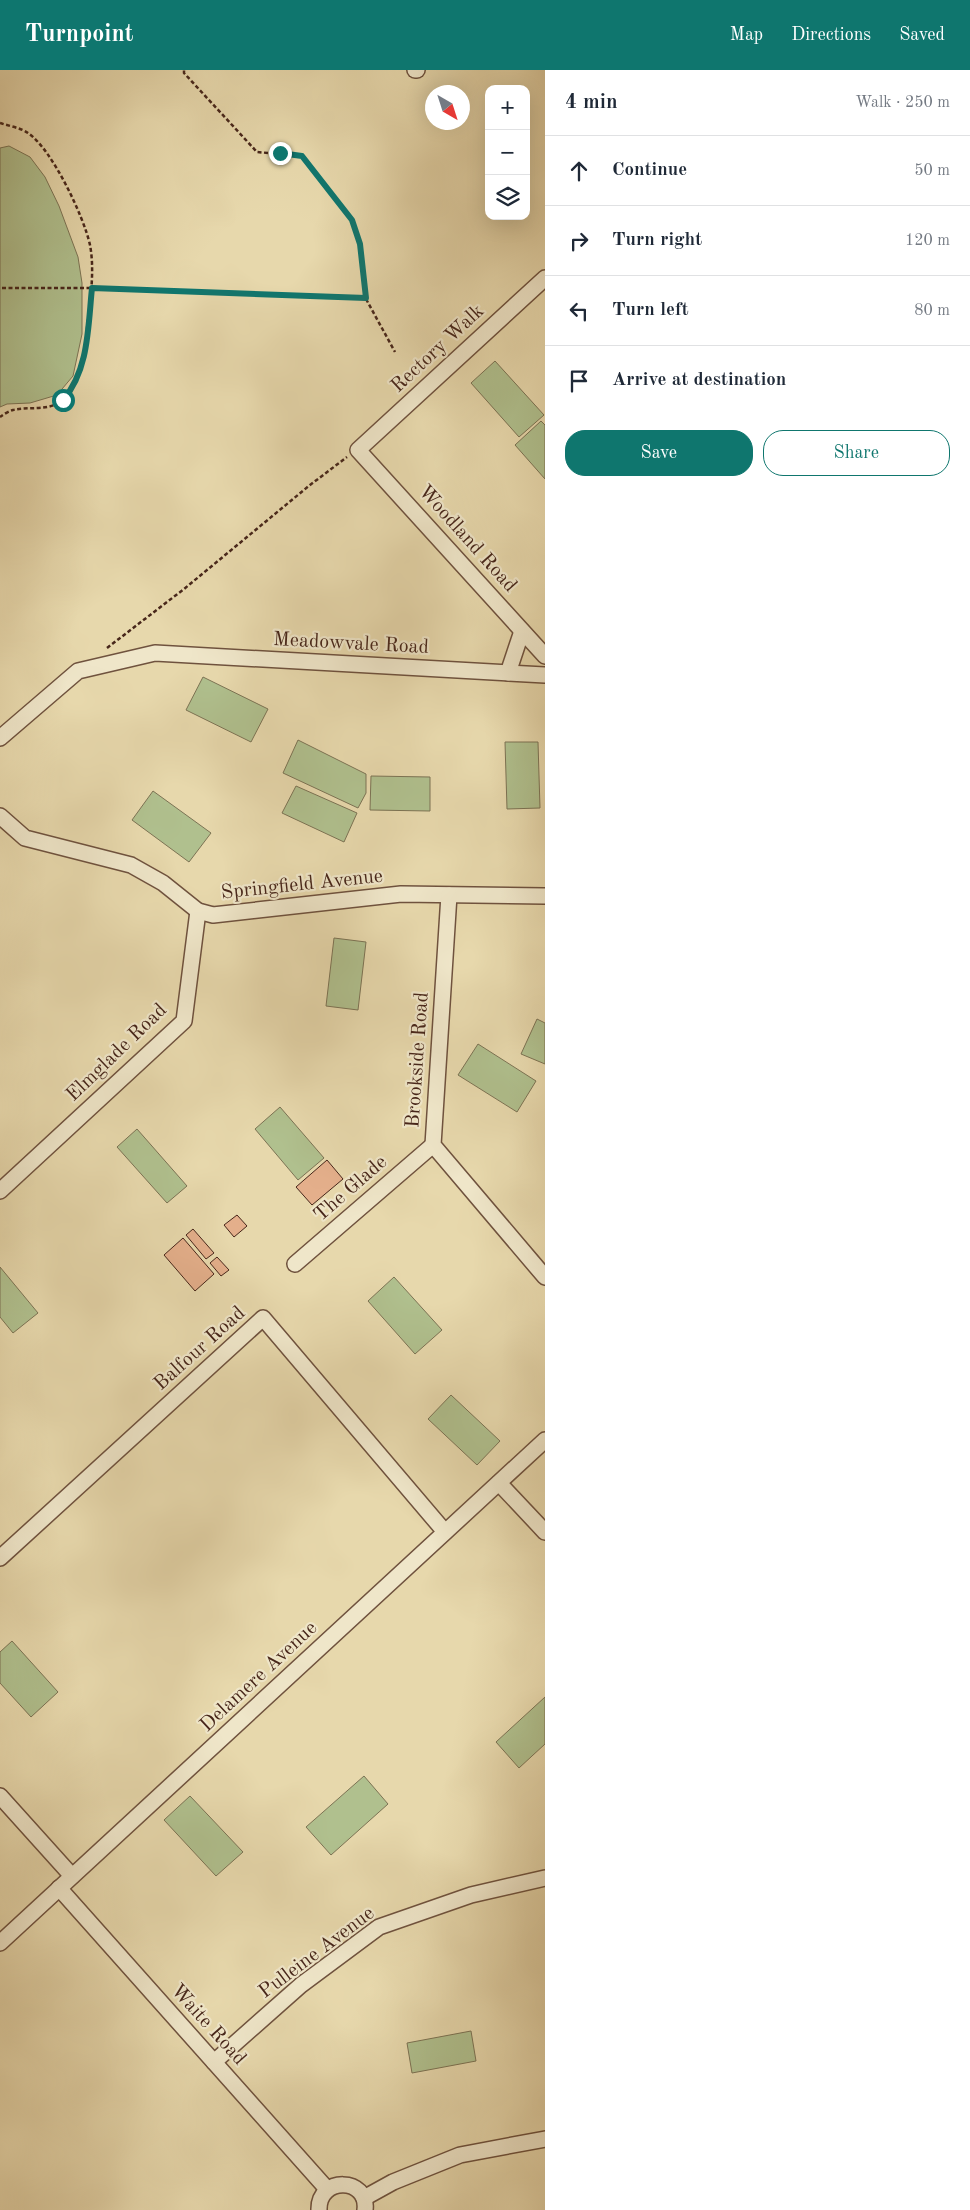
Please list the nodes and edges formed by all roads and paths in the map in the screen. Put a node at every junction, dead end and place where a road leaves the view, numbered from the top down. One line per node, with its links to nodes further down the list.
1 (184, 70): 6 (path)
2 (0, 122): 5 (path)
3 (545, 278): 9 (street, Rectory Walk)
4 (2, 288): 5 (path)
5 (92, 288): 6 (path); 8 (path)
6 (366, 298): 7 (path)
7 (396, 352)
8 (0, 417)
9 (358, 450): 10 (street, Woodland Road); 11 (path)
10 (522, 631): 12 (street, Woodland Road); 13 (street)
11 (101, 653)
12 (545, 656)
13 (508, 673): 14 (street, Meadowvale Road); 15 (street, Meadowvale Road)
14 (545, 675)
15 (0, 738)
16 (0, 816): 19 (street, Springfield Avenue)
17 (449, 895): 18 (street, Springfield Avenue); 19 (street, Springfield Avenue); 20 (street, Brookside Road)
18 (545, 896)
19 (198, 911): 21 (street, Elmglade Road)
20 (433, 1145): 22 (street, The Glade); 23 (street, Brookside Road)
21 (0, 1191)
22 (295, 1264)
23 (545, 1277)
24 (545, 1440): 25 (street, Delamere Avenue)
25 (499, 1483): 26 (street, Delamere Avenue); 27 (street)
26 (445, 1532): 28 (street, Balfour Road); 30 (street, Delamere Avenue)
27 (545, 1532)
28 (0, 1558)
29 (0, 1796): 30 (street)
30 (72, 1876): 32 (street, Delamere Avenue)
31 (545, 1878): 34 (street, Pulleine Avenue)
32 (59, 1888): 33 (street, Delamere Avenue); 34 (street, Waite Road)
33 (0, 1942)
34 (214, 2062): 36 (street, Waite Road)
35 (545, 2139): 37 (street)
36 (327, 2189): 37 (street); 38 (street)
37 (365, 2204)
38 (319, 2210)

